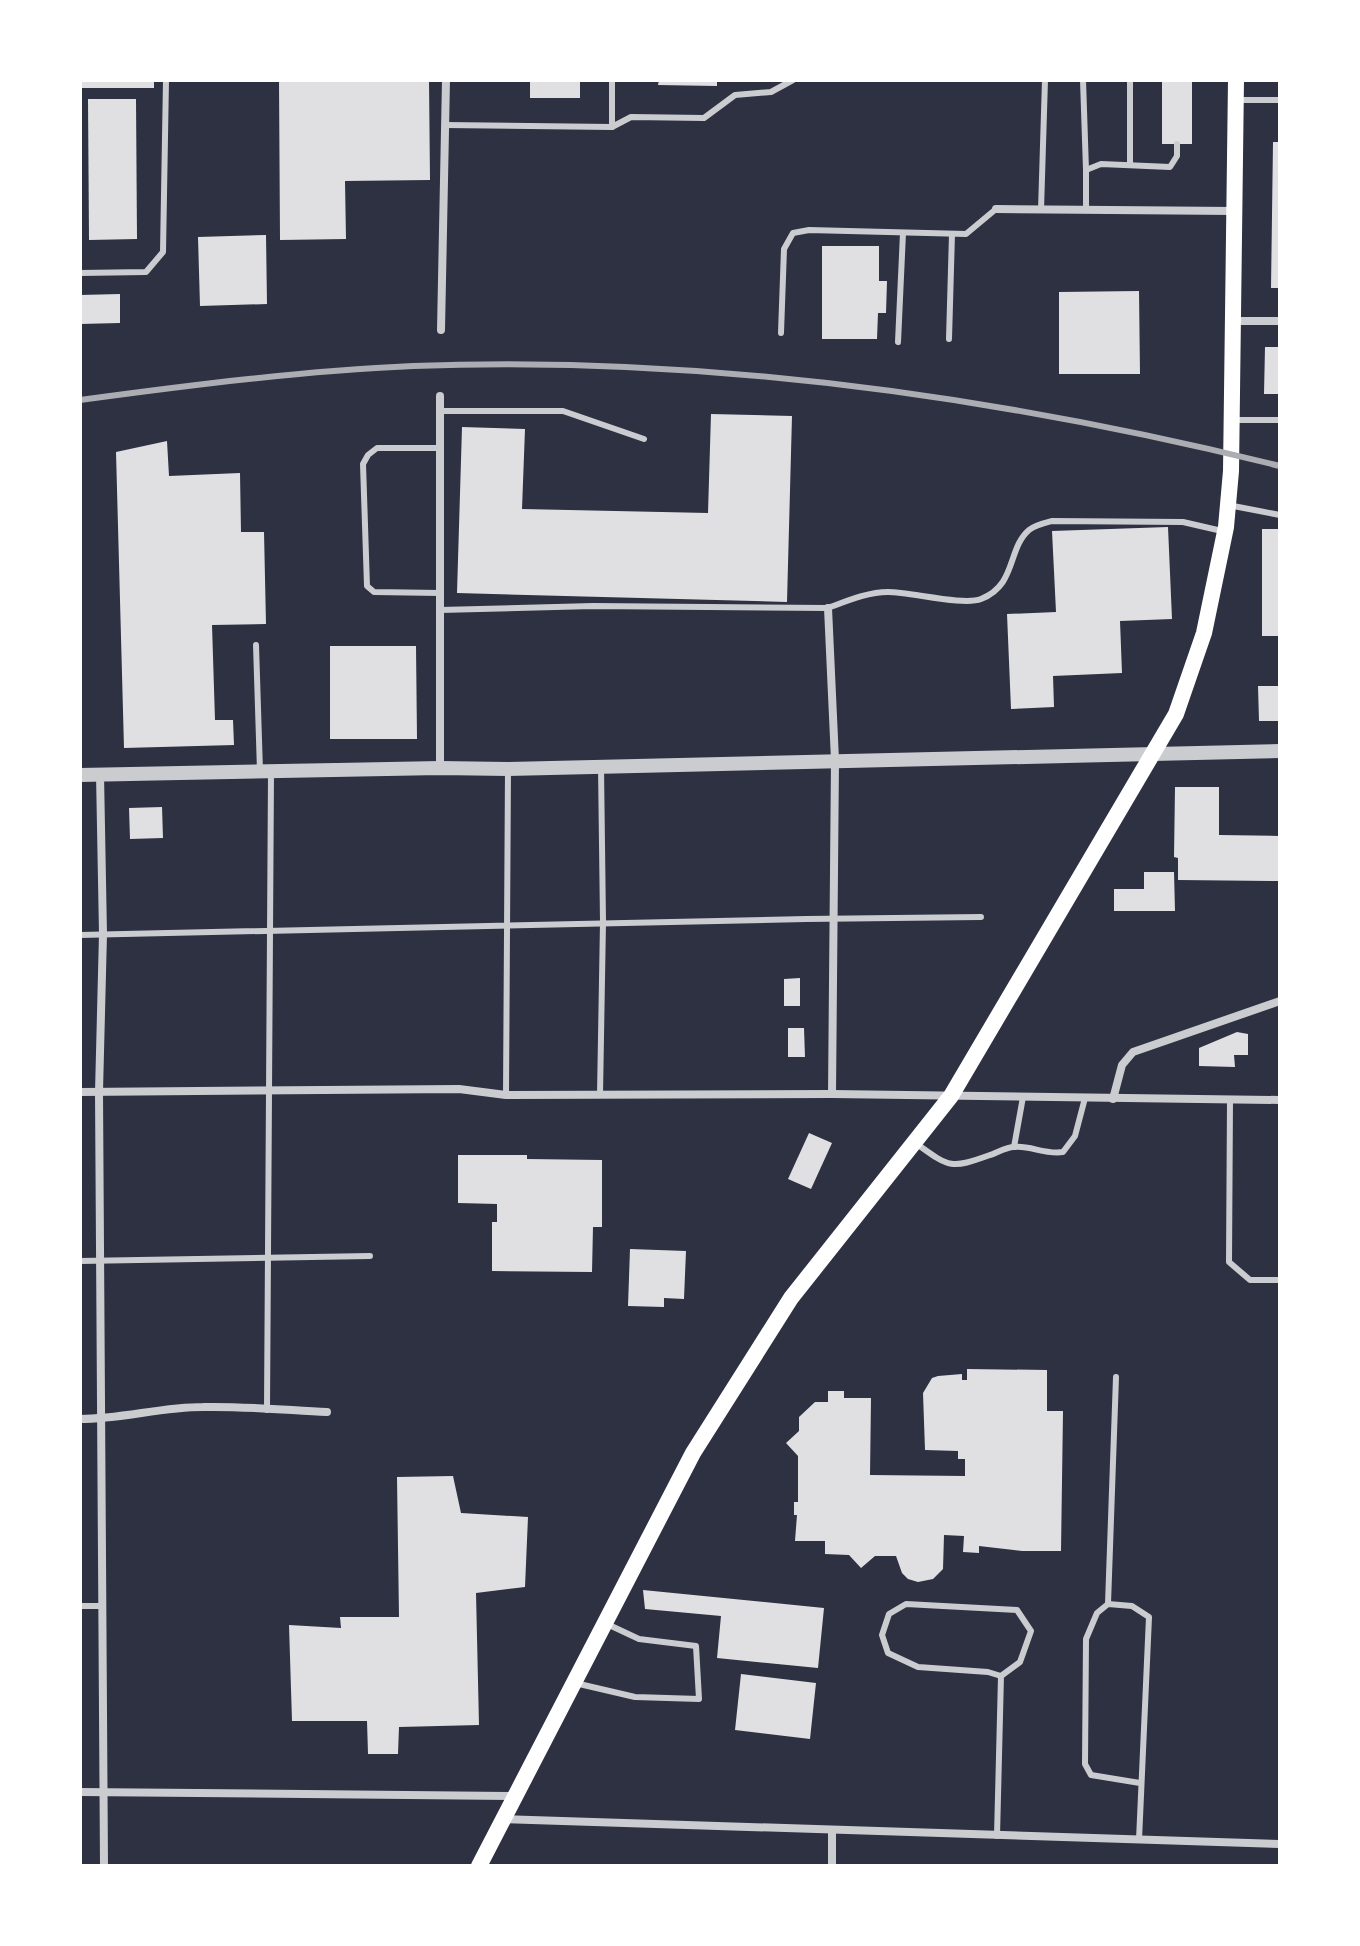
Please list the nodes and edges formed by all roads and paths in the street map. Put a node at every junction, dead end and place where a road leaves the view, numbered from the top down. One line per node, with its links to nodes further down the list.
1 (166, 80): 22 (lane)
2 (446, 80): 11 (street)
3 (612, 80): 12 (lane)
4 (791, 80): 12 (lane)
5 (1045, 80): 17 (lane)
6 (1083, 80): 15 (lane)
7 (1130, 80): 14 (lane)
8 (1236, 80): 9 (main road)
9 (1236, 100): 10 (lane); 19 (main road)
10 (1280, 100)
11 (445, 125): 12 (lane); 25 (street)
12 (612, 127)
13 (1177, 144): 14 (lane)
14 (1130, 165): 15 (lane)
15 (1086, 170): 18 (lane)
16 (996, 209): 17 (street); 21 (lane)
17 (1041, 210): 18 (street)
18 (1086, 210): 19 (street)
19 (1235, 211): 23 (main road)
20 (903, 233): 21 (lane); 26 (lane); 28 (lane)
21 (952, 234): 27 (lane)
22 (80, 273)
23 (1233, 321): 24 (street); 31 (main road)
24 (1280, 321)
25 (441, 330)
26 (781, 333)
27 (949, 339)
28 (898, 342)
29 (440, 396): 30 (street)
30 (440, 411): 33 (lane); 34 (street)
31 (1232, 420): 32 (lane); 35 (main road)
32 (1280, 420)
33 (644, 439)
34 (440, 448): 38 (street); 38 (lane)
35 (1228, 505): 36 (lane); 37 (main road)
36 (1280, 515)
37 (1225, 533): 39 (lane); 43 (main road)
38 (440, 593): 40 (street)
39 (828, 608): 40 (lane); 44 (street)
40 (440, 610): 46 (street)
41 (256, 645): 48 (lane)
42 (1280, 751): 43 (street)
43 (1153, 754): 44 (street); 65 (main road)
44 (835, 760): 45 (street); 52 (street)
45 (601, 767): 47 (street); 53 (lane)
46 (440, 768): 47 (street); 48 (street)
47 (508, 769): 54 (lane)
48 (266, 771): 49 (street); 55 (lane)
49 (100, 774): 50 (street); 56 (street)
50 (80, 775)
51 (981, 917): 52 (lane)
52 (834, 918): 53 (lane); 62 (street)
53 (603, 922): 54 (lane); 64 (lane)
54 (507, 924): 55 (lane); 63 (lane)
55 (270, 929): 56 (lane); 59 (lane)
56 (103, 934): 57 (lane); 61 (street)
57 (80, 935)
58 (1280, 1001): 68 (street)
59 (269, 1090): 61 (street); 63 (street); 74 (lane)
60 (80, 1092): 61 (street)
61 (99, 1092): 75 (street)
62 (832, 1094): 64 (street); 65 (street)
63 (506, 1095): 64 (street)
64 (600, 1095)
65 (951, 1096): 66 (street); 71 (main road)
66 (1023, 1097): 67 (street); 72 (lane)
67 (1085, 1098): 68 (street); 72 (lane)
68 (1113, 1099): 69 (street)
69 (1230, 1100): 70 (street); 77 (lane)
70 (1280, 1100)
71 (914, 1142): 72 (lane); 86 (main road)
72 (1014, 1147)
73 (370, 1256): 74 (lane)
74 (269, 1259): 75 (lane); 79 (lane)
75 (100, 1260): 76 (lane); 82 (street)
76 (80, 1261)
77 (1280, 1280)
78 (1116, 1377): 83 (lane)
79 (267, 1410): 80 (street); 82 (street)
80 (327, 1412)
81 (80, 1419): 82 (street)
82 (101, 1419): 85 (street)
83 (1108, 1604): 89 (lane); 89 (lane)
84 (80, 1606): 85 (lane)
85 (102, 1606): 91 (street)
86 (606, 1624): 88 (main road); 88 (lane)
87 (1001, 1676): 87 (lane); 95 (lane)
88 (575, 1683): 92 (main road)
89 (1140, 1783): 96 (lane)
90 (80, 1792): 91 (street)
91 (104, 1792): 92 (street); 98 (street)
92 (515, 1796): 93 (main road)
93 (503, 1819): 94 (street); 99 (main road)
94 (832, 1831): 95 (street); 100 (street)
95 (997, 1836): 96 (street)
96 (1139, 1840): 97 (street)
97 (1280, 1844)
98 (104, 1866)
99 (479, 1866)
100 (832, 1866)

